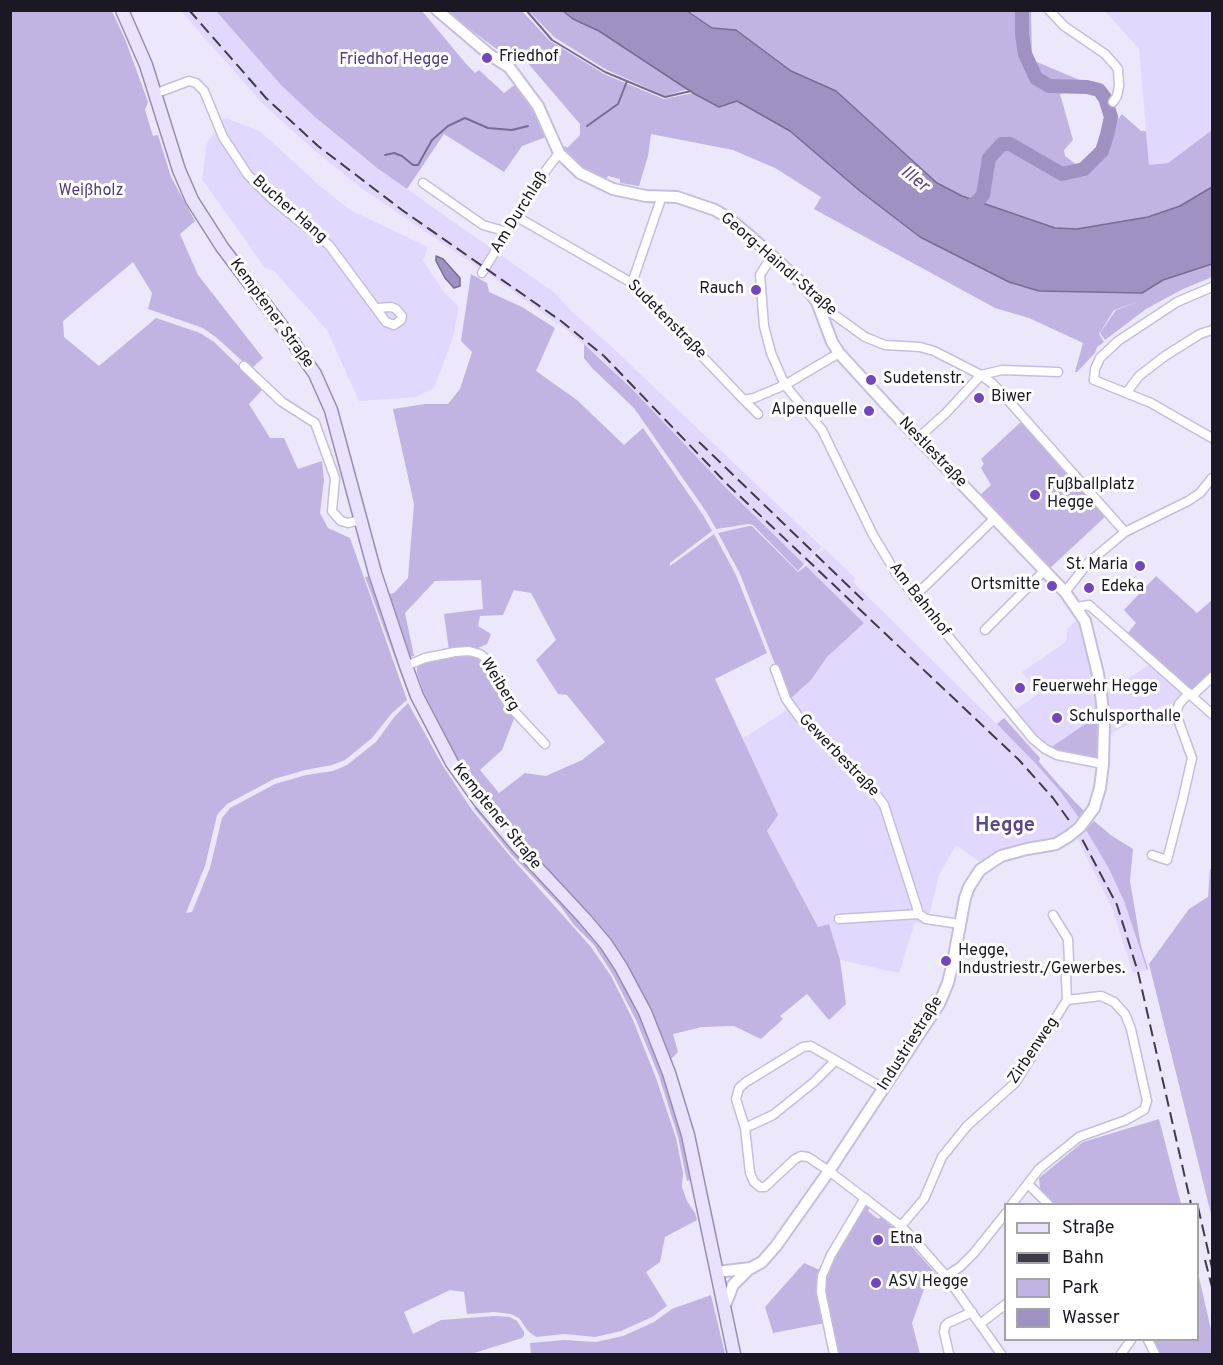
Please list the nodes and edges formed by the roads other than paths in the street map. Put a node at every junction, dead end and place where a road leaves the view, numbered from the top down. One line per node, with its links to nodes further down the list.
1 (122, 10): 4 (main road, Kemptener Straße)
2 (437, 10): 6 (street, Georg-Haindl-Straße)
3 (1049, 10): 5 (street)
4 (154, 93): 16 (street, Bucher Hang); 30 (main road, Kemptener Straße)
5 (1113, 102)
6 (559, 153): 8 (street, Georg-Haindl-Straße); 9 (street, Am Durchlaß)
7 (423, 183): 10 (street)
8 (662, 196): 11 (street, Georg-Haindl-Straße); 13 (street)
9 (517, 217): 10 (street, Am Durchlaß); 13 (street, Sudetenstraße)
10 (507, 232): 12 (street, Am Durchlaß)
11 (772, 256): 15 (street, Georg-Haindl-Straße); 22 (street, Am Bahnhof)
12 (482, 273)
13 (632, 283): 24 (street, Sudetenstraße)
14 (1212, 287): 23 (street)
15 (817, 302): 18 (street, Nestlestraße); 21 (street, Georg-Haindl-Straße)
16 (378, 308)
17 (1212, 330): 23 (street)
18 (839, 353): 22 (street); 26 (street, Nestlestraße)
19 (244, 366): 30 (street)
20 (1058, 372): 21 (street)
21 (981, 375): 26 (street); 31 (street, Georg-Haindl-Straße)
22 (785, 385): 24 (street); 34 (street, Am Bahnhof)
23 (1127, 392): 27 (street)
24 (744, 400): 25 (street, Sudetenstraße)
25 (758, 414)
26 (918, 438): 29 (street, Nestlestraße)
27 (1212, 438)
28 (1212, 478): 31 (street)
29 (995, 518): 32 (street, Nestlestraße); 34 (street)
30 (360, 520): 37 (main road, Kemptener Straße)
31 (1125, 532): 33 (street)
32 (1044, 571): 33 (street, Nestlestraße); 36 (street)
33 (1065, 592): 35 (street, Industriestraße)
34 (914, 597): 43 (street, Am Bahnhof)
35 (1077, 607): 40 (street); 43 (street, Industriestraße)
36 (985, 630)
37 (406, 666): 42 (street, Weiberg); 61 (main road, Kemptener Straße)
38 (775, 669): 45 (street, Gewerbestraße)
39 (1212, 677): 40 (street)
40 (1190, 694): 41 (street); 44 (street)
41 (1212, 714)
42 (545, 744)
43 (1103, 764): 48 (street, Industriestraße, bridge)
44 (1152, 855)
45 (920, 914): 47 (street); 48 (street)
46 (1053, 915): 49 (street, Zirbenweg)
47 (839, 919)
48 (960, 924): 51 (street, Industriestraße)
49 (1067, 1000): 54 (street); 59 (street, Zirbenweg)
50 (835, 1061): 51 (street); 52 (street); 52 (street)
51 (883, 1088): 53 (street, Industriestraße)
52 (746, 1128): 53 (street)
53 (829, 1171): 55 (street); 60 (street, Industriestraße)
54 (1028, 1184): 56 (street); 57 (street)
55 (865, 1198): 59 (street); 69 (street)
56 (1013, 1203)
57 (1047, 1203)
58 (1004, 1214): 62 (street)
59 (901, 1226): 62 (street)
60 (751, 1268): 61 (street); 64 (street, Industriestraße)
61 (717, 1272): 64 (main road, Kemptener Straße)
62 (946, 1276): 65 (street)
63 (1004, 1305): 66 (street)
64 (724, 1308): 68 (main road, Kemptener Straße)
65 (972, 1312): 66 (street); 70 (street)
66 (980, 1324): 71 (street)
67 (1130, 1341): 72 (street)
68 (734, 1354)
69 (834, 1354)
70 (949, 1354)
71 (1001, 1354)
72 (1121, 1354)

